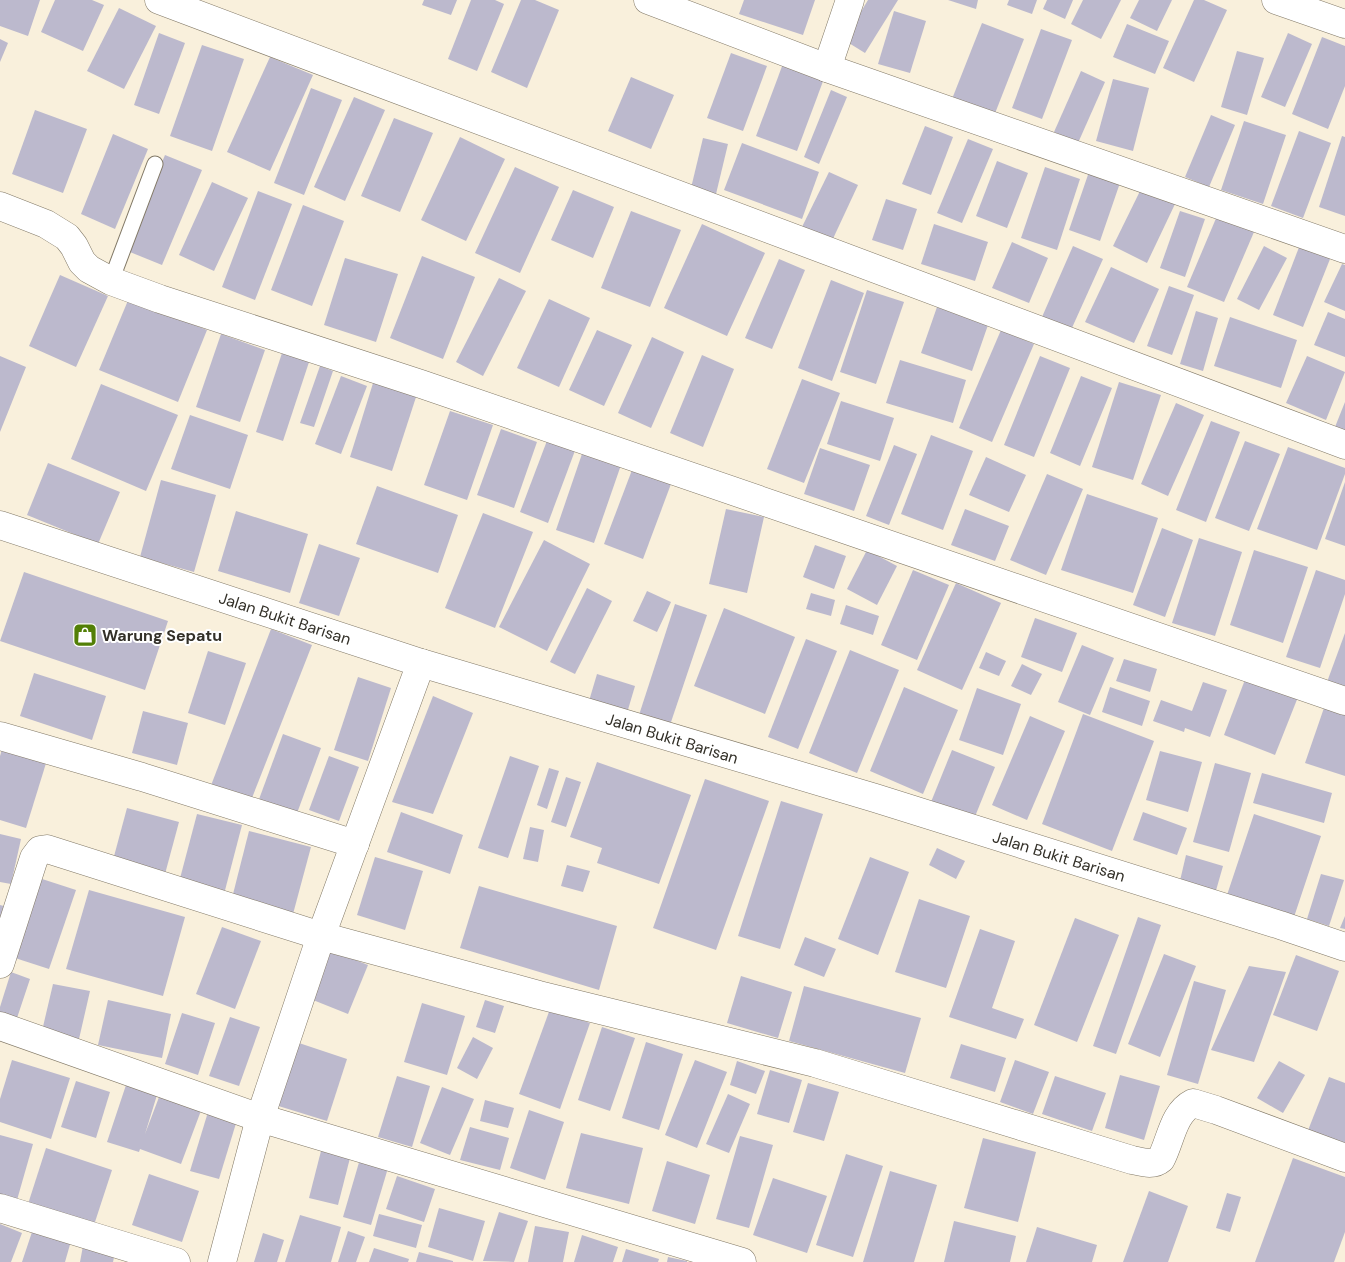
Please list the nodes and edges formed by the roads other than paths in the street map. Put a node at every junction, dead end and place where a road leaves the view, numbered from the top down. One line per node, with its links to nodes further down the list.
1 (159, 0): 11 (street)
2 (648, 0): 6 (street)
3 (850, 0): 6 (street)
4 (1276, 0): 5 (street)
5 (1345, 24)
6 (827, 68): 9 (street)
7 (155, 164): 10 (lane)
8 (0, 206): 10 (street)
9 (1345, 249)
10 (112, 281): 14 (street)
11 (1345, 445)
12 (0, 525): 13 (street, Jalan Bukit Barisan)
13 (421, 663): 16 (street); 19 (street, Jalan Bukit Barisan)
14 (1345, 701)
15 (0, 736): 16 (street)
16 (355, 844): 18 (street)
17 (10, 897): 18 (street); 20 (street)
18 (321, 936): 22 (street); 23 (street)
19 (1345, 947)
20 (0, 964)
21 (0, 1026): 22 (street)
22 (260, 1118): 26 (street); 27 (street)
23 (1345, 1158)
24 (0, 1208): 25 (street)
25 (176, 1262)
26 (222, 1262)
27 (742, 1262)

